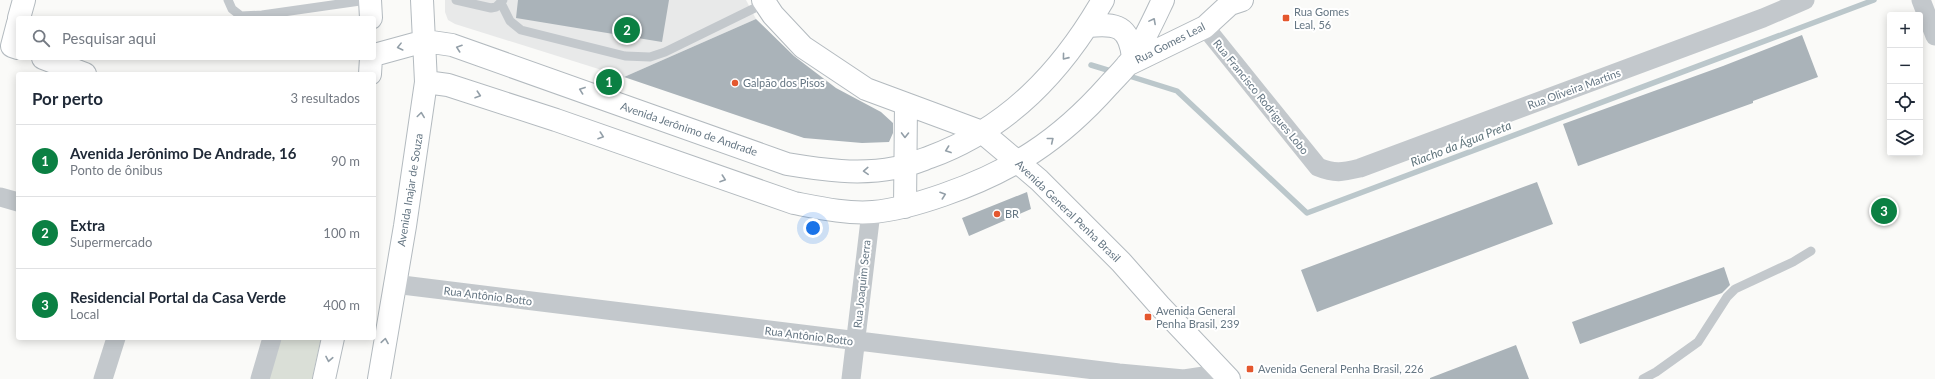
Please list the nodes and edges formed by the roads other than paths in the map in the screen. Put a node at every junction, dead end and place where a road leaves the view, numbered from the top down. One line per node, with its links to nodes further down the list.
1 (24, 0): 13 (main road)
2 (228, 0): 3 (lane)
3 (368, 0): 14 (main road)
4 (422, 0): 19 (main road, Avenida Inajar de Souza)
5 (456, 0): 12 (lane)
6 (1103, 0): 15 (main road, Avenida Jerônimo de Andrade)
7 (1164, 0): 24 (main road, one-way to 7)
8 (1804, 0): 34 (street, Rua Oliveira Martins)
9 (1921, 0): 18 (street)
10 (764, 1): 12 (lane); 28 (main road, Avenida General Penha Brasil)
11 (1228, 1): 16 (main road, Rua Gomes Leal)
12 (502, 2)
13 (20, 16)
14 (371, 16)
15 (1088, 26): 24 (main road); 30 (main road, Avenida Jerônimo de Andrade, one-way to 30)
16 (1205, 27): 24 (main road, Rua Gomes Leal); 34 (street, Rua Francisco Rodrigues Lobo)
17 (16, 28): 20 (main road)
18 (1935, 36)
19 (425, 41): 21 (main road, Avenida Jerônimo de Andrade, one-way to 21); 27 (main road, Avenida Inajar de Souza); 29 (main road, Avenida Jerônimo de Andrade, one-way to 19)
20 (10, 45)
21 (376, 54)
22 (48, 60): 25 (main road)
23 (371, 60): 26 (main road)
24 (1130, 61): 32 (main road, one-way to 24)
25 (80, 72)
26 (370, 72)
27 (426, 82): 31 (main road, one-way to 31); 40 (main road, Avenida Inajar de Souza, one-way to 27)
28 (906, 104): 30 (main road, Avenida General Penha Brasil); 33 (main road, one-way to 33)
29 (682, 127): 31 (main road); 33 (main road, Avenida Jerônimo de Andrade, one-way to 29)
30 (982, 132): 32 (main road, Avenida General Penha Brasil); 33 (main road, Avenida Jerônimo de Andrade, one-way to 33)
31 (666, 158): 38 (main road, one-way to 38)
32 (1019, 162): 37 (main road, one-way to 32); 45 (main road, Avenida General Penha Brasil)
33 (905, 166): 37 (main road)
34 (1318, 167)
35 (0, 197): 36 (street)
36 (16, 201)
37 (906, 207): 38 (main road)
38 (871, 212): 44 (street, Rua Joaquim Serra)
39 (1811, 251): 51 (lane)
40 (394, 284): 44 (street, Rua Antônio Botto); 49 (main road, Avenida Inajar de Souza, one-way to 40)
41 (115, 340): 46 (street)
42 (271, 340): 47 (street)
43 (333, 340): 48 (main road, one-way to 48)
44 (856, 342): 45 (street, Rua Antônio Botto); 50 (street, Rua Joaquim Serra)
45 (1225, 377)
46 (103, 379)
47 (260, 379)
48 (324, 379)
49 (379, 379)
50 (851, 379)
51 (1643, 379)

